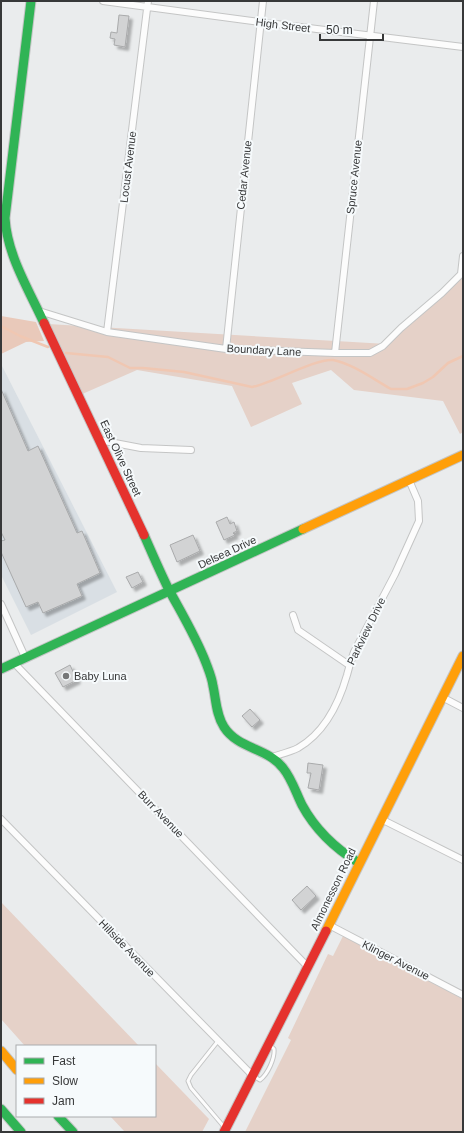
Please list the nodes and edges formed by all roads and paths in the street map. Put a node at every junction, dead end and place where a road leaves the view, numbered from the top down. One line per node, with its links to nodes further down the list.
1 (31, 1): 11 (main road, East Olive Street)
2 (103, 1): 5 (street, High Street)
3 (263, 1): 6 (street, Cedar Avenue)
4 (374, 1): 7 (street, Spruce Avenue)
5 (148, 4): 6 (street, High Street); 12 (street, Locust Avenue)
6 (260, 22): 7 (street, High Street); 13 (street, Cedar Avenue)
7 (370, 36): 8 (street, High Street); 14 (street, Spruce Avenue)
8 (463, 47)
9 (463, 256): 10 (street)
10 (462, 273): 14 (street, Boundary Lane)
11 (38, 311): 12 (street, Boundary Lane); 15 (main road, East Olive Street)
12 (107, 332): 13 (street, Boundary Lane)
13 (226, 349): 14 (street, Boundary Lane)
14 (335, 353)
15 (99, 440): 16 (street); 19 (main road, East Olive Street)
16 (191, 450)
17 (463, 455): 18 (main road, Delsea Drive)
18 (409, 480): 19 (main road, Delsea Drive); 25 (street, Parkview Drive)
19 (170, 591): 23 (main road, Delsea Drive); 29 (main road, East Olive Street)
20 (1, 604): 23 (street)
21 (293, 615): 25 (street)
22 (463, 656): 27 (main road, Almonesson Road)
23 (25, 657): 24 (main road, Delsea Drive)
24 (14, 663): 26 (main road, Delsea Drive); 35 (street, Burr Avenue)
25 (349, 665): 29 (street, Parkview Drive)
26 (1, 669)
27 (442, 697): 28 (street); 31 (main road, Almonesson Road)
28 (463, 708)
29 (272, 757): 33 (main road, East Olive Street)
30 (1, 819): 37 (street, Hillside Avenue)
31 (381, 819): 32 (street); 33 (main road, Almonesson Road)
32 (463, 860)
33 (359, 863): 34 (main road, Almonesson Road)
34 (329, 926): 35 (main road, Almonesson Road); 36 (street, Klinger Avenue)
35 (307, 966): 40 (main road, Almonesson Road)
36 (463, 995)
37 (218, 1041): 40 (street, Hillside Avenue); 44 (lane)
38 (1, 1051): 39 (main road)
39 (14, 1067)
40 (253, 1076): 44 (main road, Almonesson Road)
41 (1, 1109): 46 (main road)
42 (59, 1117): 47 (main road)
43 (1, 1118): 45 (main road)
44 (225, 1130)
45 (15, 1132)
46 (20, 1132)
47 (73, 1132)

